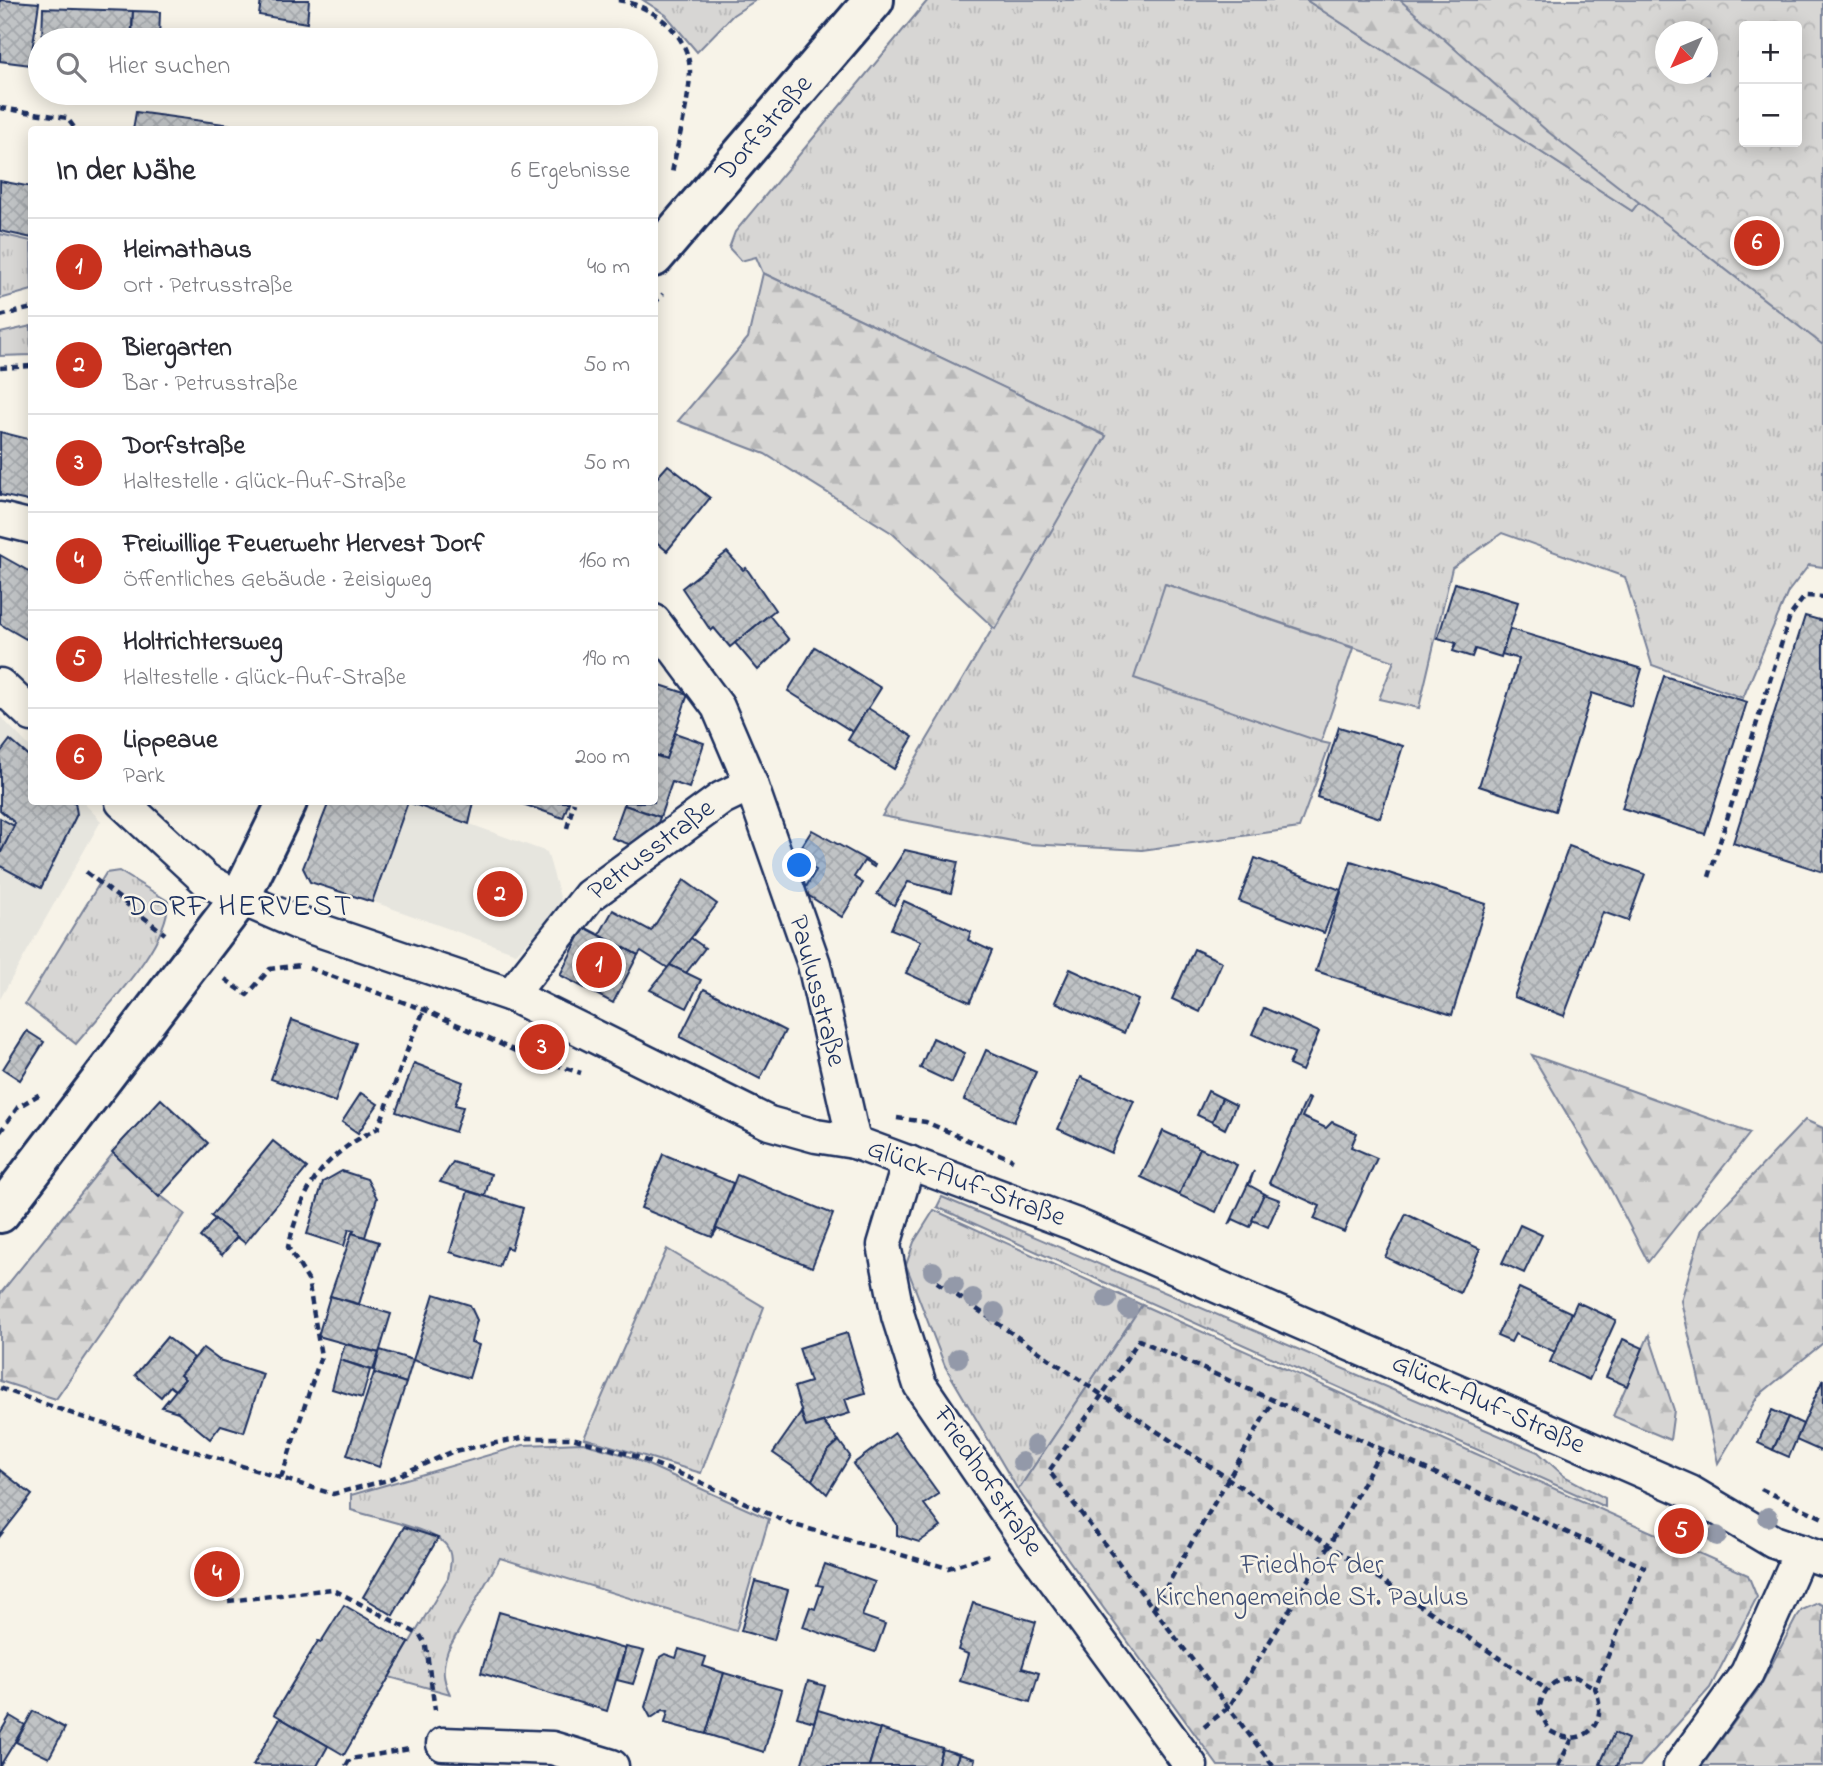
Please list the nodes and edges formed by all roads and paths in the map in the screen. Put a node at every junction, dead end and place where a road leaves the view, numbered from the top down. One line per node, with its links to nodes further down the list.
1 (618, 0): 5 (path)
2 (874, 0): 5 (street, Dorfstraße)
3 (0, 108): 4 (path)
4 (73, 126)
5 (686, 220): 6 (street, Dorfstraße)
6 (658, 252)
7 (28, 308): 8 (path)
8 (0, 316)
9 (28, 366): 10 (path)
10 (0, 368)
11 (0, 519): 12 (street)
12 (28, 526)
13 (1823, 597): 23 (path)
14 (658, 626): 17 (street, Paulusstraße)
15 (0, 685): 16 (street)
16 (28, 711)
17 (751, 784): 27 (street, Petrusstraße); 30 (street, Paulusstraße)
18 (125, 805): 24 (street, Glück-Auf-Straße)
19 (286, 805): 24 (street)
20 (573, 805): 21 (path)
21 (567, 828)
22 (86, 872): 25 (path)
23 (1709, 877)
24 (240, 898): 25 (street); 26 (street, Glück-Auf-Straße)
25 (197, 958): 28 (path); 32 (street)
26 (442, 972): 27 (street, Glück-Auf-Straße); 28 (path)
27 (511, 995): 30 (street, Glück-Auf-Straße)
28 (425, 1010): 29 (path); 38 (path)
29 (585, 1074)
30 (854, 1142): 31 (street, Glück-Auf-Straße)
31 (909, 1162): 33 (street, Friedhofstraße); 44 (street, Glück-Auf-Straße)
32 (0, 1213)
33 (884, 1245): 35 (path); 42 (street, Friedhofstraße)
34 (0, 1388): 38 (path)
35 (1102, 1395): 36 (path); 39 (path); 46 (path)
36 (1273, 1401): 37 (path); 39 (path)
37 (1381, 1450): 43 (path); 47 (path)
38 (281, 1478): 42 (path)
39 (1229, 1479): 43 (path); 46 (path)
40 (1754, 1486): 41 (path)
41 (1823, 1517)
42 (1024, 1538): 52 (street, Friedhofstraße)
43 (1329, 1546): 48 (path); 49 (path)
44 (1812, 1555): 57 (street)
45 (228, 1601): 51 (path)
46 (1153, 1610): 49 (path)
47 (1594, 1688): 48 (path); 50 (path)
48 (1546, 1689): 50 (path)
49 (1229, 1707): 52 (path); 55 (path)
50 (1572, 1739): 56 (path)
51 (443, 1744): 53 (path); 54 (street)
52 (1190, 1764)
53 (346, 1766)
54 (612, 1766)
55 (1273, 1766)
56 (1558, 1766)
57 (1680, 1766)

